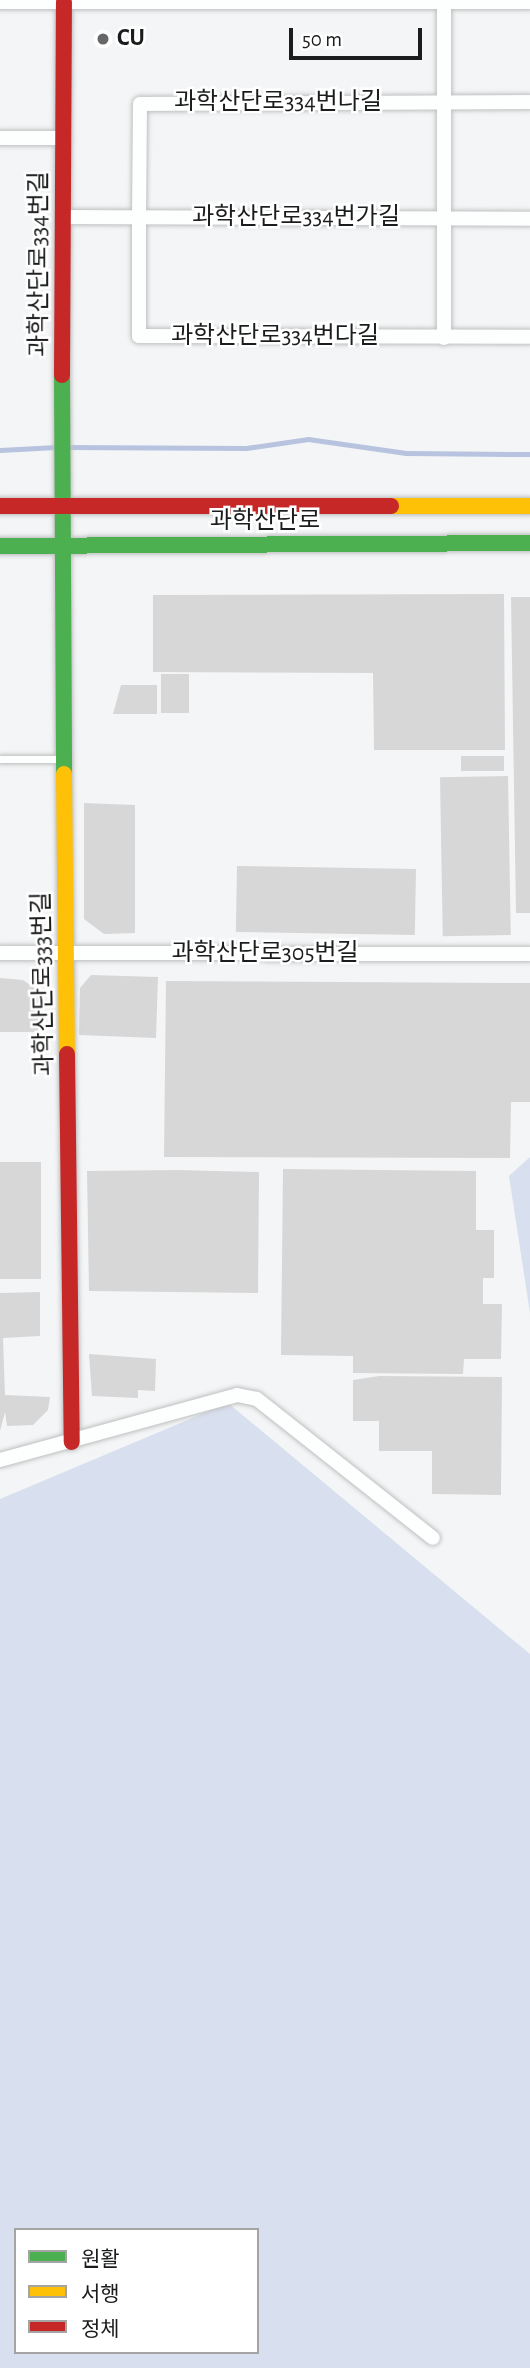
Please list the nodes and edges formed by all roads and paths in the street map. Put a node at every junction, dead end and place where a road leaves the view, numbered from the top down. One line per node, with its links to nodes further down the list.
1 (444, 1): 3 (street); 4 (street); 5 (street)
2 (0, 2): 3 (street)
3 (64, 2): 8 (street, 과학산단로334번길)
4 (530, 2)
5 (444, 102): 6 (street, 과학산단로334번나길); 10 (street, 과학산단로334번나길); 11 (street)
6 (530, 102)
7 (0, 138): 8 (street)
8 (63, 138): 9 (street, 과학산단로334번길)
9 (62, 217): 10 (street, 과학산단로334번가길); 16 (street, 과학산단로334번길)
10 (139, 218): 11 (street, 과학산단로334번가길); 14 (street, 과학산단로334번다길)
11 (444, 219): 12 (street, 과학산단로334번가길); 14 (street)
12 (530, 219)
13 (530, 337): 14 (street, 과학산단로334번다길)
14 (444, 338)
15 (0, 506): 16 (street, 과학산단로)
16 (61, 506): 17 (street, 과학산단로); 18 (street, 과학산단로334번길)
17 (530, 506)
18 (61, 526): 21 (street, 과학산단로333번길)
19 (530, 543): 21 (street, 과학산단로)
20 (0, 546): 21 (street, 과학산단로)
21 (61, 546): 23 (street, 과학산단로333번길)
22 (0, 759): 23 (lane)
23 (64, 759): 25 (street, 과학산단로333번길)
24 (0, 953): 25 (street, 과학산단로305번길)
25 (66, 954): 26 (street, 과학산단로305번길); 27 (street, 과학산단로333번길)
26 (530, 954)
27 (72, 1442): 28 (street); 29 (street)
28 (0, 1460)
29 (433, 1538)

